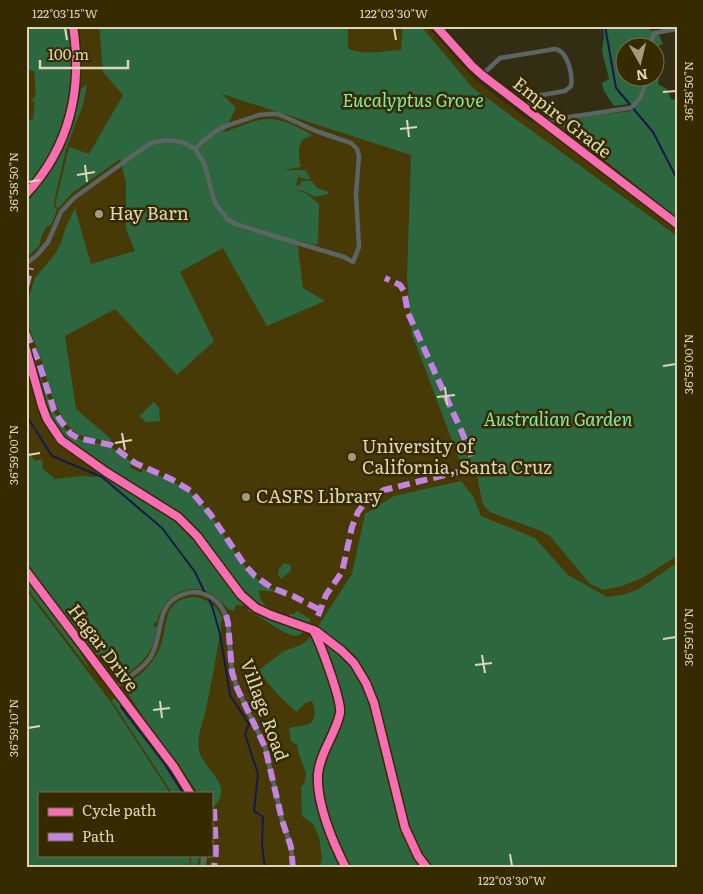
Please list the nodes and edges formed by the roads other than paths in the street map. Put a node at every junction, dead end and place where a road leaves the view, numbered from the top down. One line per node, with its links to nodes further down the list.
1 (73, 26): 10 (main road)
2 (436, 26): 5 (main road, Empire Grade)
3 (677, 29): 4 (street)
4 (652, 38)
5 (482, 75): 7 (main road, Empire Grade); 7 (street)
6 (645, 88): 8 (street)
7 (525, 109): 8 (main road, Empire Grade)
8 (541, 121): 11 (main road, Empire Grade)
9 (195, 150): 9 (street); 12 (street)
10 (26, 194)
11 (677, 224)
12 (26, 264)
13 (26, 571): 14 (main road, Hagar Drive)
14 (114, 688): 15 (main road, Hagar Drive); 16 (street, Village Road)
15 (189, 792)
16 (293, 868)

